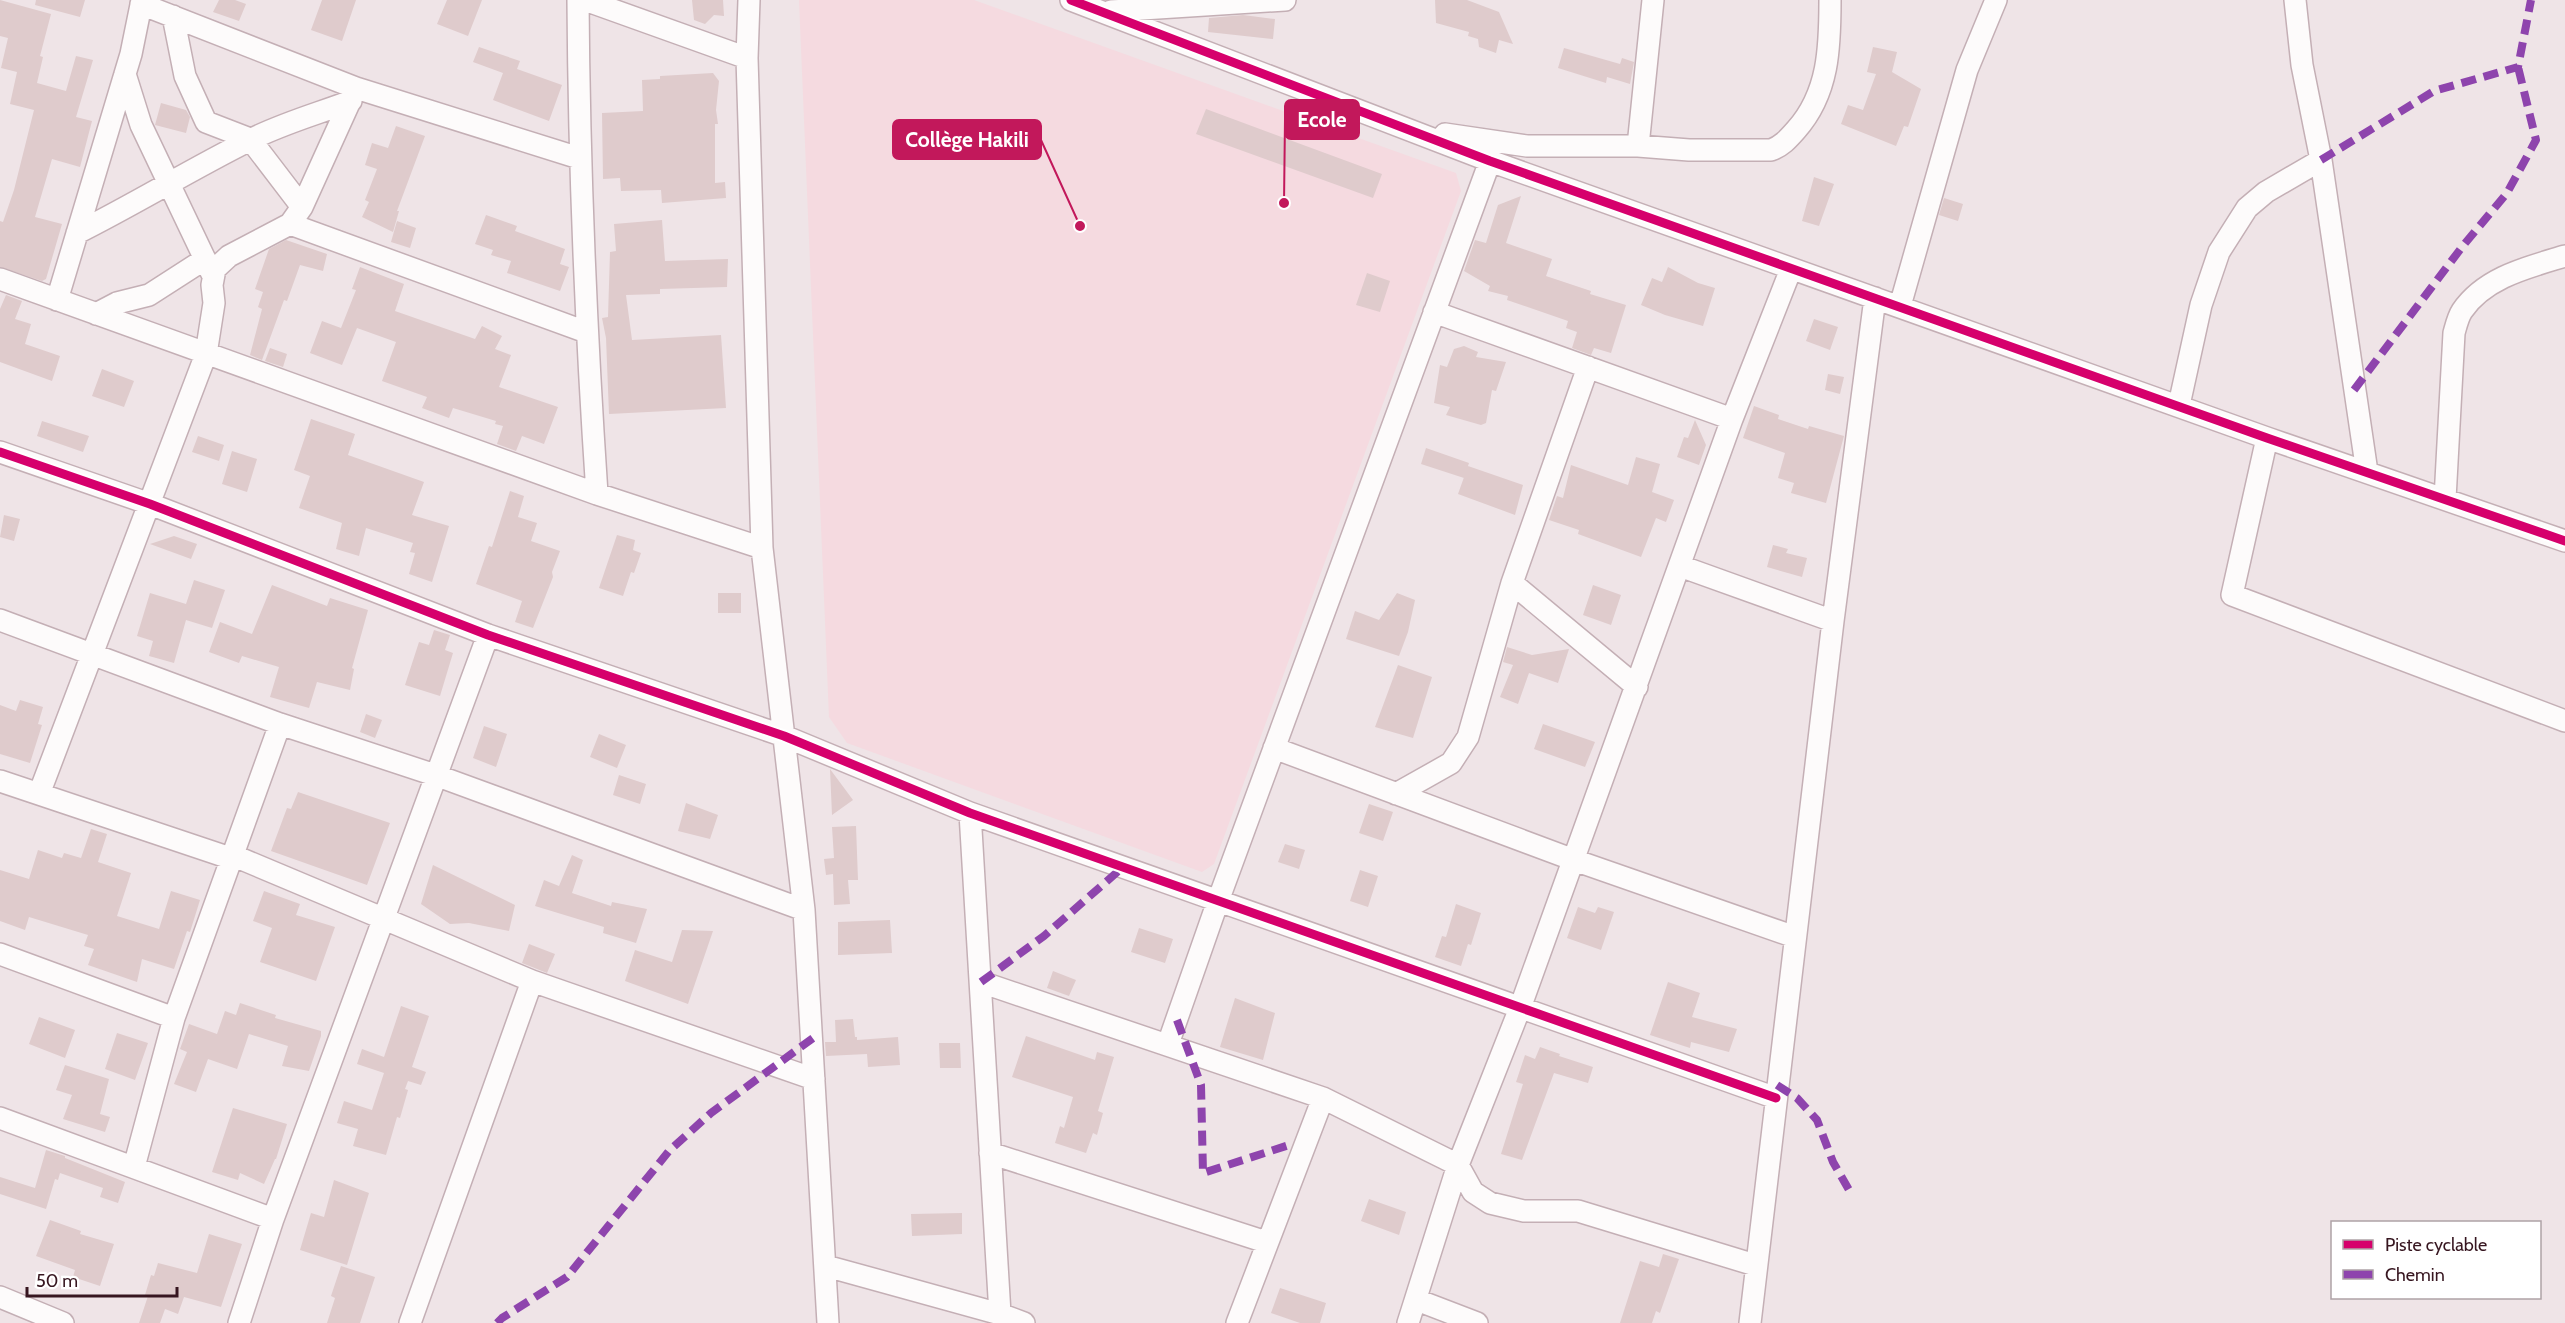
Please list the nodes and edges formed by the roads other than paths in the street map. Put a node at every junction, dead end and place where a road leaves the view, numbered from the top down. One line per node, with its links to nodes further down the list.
1 (578, 0): 19 (street)
2 (585, 0): 13 (street)
3 (749, 0): 13 (street)
4 (1071, 0): 11 (street)
5 (1285, 0): 11 (street)
6 (1653, 0): 18 (street)
7 (1830, 0): 18 (street)
8 (1996, 0): 31 (street)
9 (2295, 0): 21 (street)
10 (142, 2): 12 (street); 14 (street)
11 (1105, 12): 16 (street)
12 (173, 16): 15 (street); 17 (street)
13 (747, 58): 46 (street)
14 (125, 74): 22 (street); 24 (street)
15 (354, 95): 17 (street); 19 (street); 23 (street)
16 (1406, 128): 18 (street); 20 (street)
17 (250, 139): 22 (street); 23 (street)
18 (1638, 146)
19 (579, 158): 34 (street)
20 (1490, 160): 27 (street); 32 (street)
21 (2321, 160): 37 (street); 41 (street)
22 (169, 183): 24 (street); 26 (street)
23 (296, 216): 26 (street); 34 (street)
24 (77, 233): 30 (street)
25 (2565, 256): 43 (street)
26 (209, 267): 33 (street); 35 (street)
27 (1791, 269): 29 (street); 38 (street)
28 (0, 279): 30 (street)
29 (1875, 298): 31 (street); 50 (street)
30 (57, 300): 33 (street)
31 (1899, 306): 37 (street)
32 (1434, 312): 36 (street); 57 (street)
33 (96, 314): 35 (street)
34 (586, 332): 42 (street)
35 (206, 354): 42 (street); 44 (street)
36 (1588, 367): 38 (street); 48 (street)
37 (2179, 405): 39 (street)
38 (1732, 420): 47 (street)
39 (2267, 438): 41 (street); 54 (street)
40 (0, 452): 44 (street)
41 (2367, 472): 43 (street)
42 (597, 495): 46 (street)
43 (2445, 498): 45 (street)
44 (150, 504): 51 (street); 52 (street)
45 (2565, 541)
46 (762, 548): 56 (street)
47 (1680, 566): 50 (street); 53 (street)
48 (1512, 583): 53 (street); 61 (street)
49 (0, 620): 52 (street)
50 (1833, 621): 68 (street)
51 (488, 635): 56 (street); 58 (street)
52 (92, 654): 55 (street); 60 (street)
53 (1636, 687): 64 (street)
54 (2565, 721)
55 (279, 724): 58 (street); 63 (street)
56 (784, 736): 62 (street); 66 (street)
57 (1274, 748): 61 (street); 65 (street)
58 (438, 776): 66 (street); 67 (street)
59 (0, 781): 60 (street)
60 (39, 794): 63 (street)
61 (1396, 794): 64 (street)
62 (970, 813): 65 (street); 71 (street)
63 (231, 857): 67 (street); 73 (street)
64 (1574, 860): 68 (street); 72 (street)
65 (1218, 901): 72 (street); 74 (street)
66 (804, 910): 75 (street)
67 (381, 920): 70 (street); 82 (street)
68 (1795, 937): 77 (street)
69 (0, 954): 73 (street)
70 (532, 981): 75 (street); 91 (street)
71 (981, 982): 74 (street); 79 (street)
72 (1520, 1008): 77 (street); 80 (street)
73 (174, 1018): 81 (street)
74 (1168, 1044): 76 (street)
75 (814, 1079): 85 (street)
76 (1323, 1098): 80 (street); 83 (street)
77 (1776, 1098): 84 (street)
78 (0, 1118): 81 (street)
79 (990, 1153): 83 (street); 88 (street)
80 (1458, 1165): 84 (street); 87 (street)
81 (134, 1167): 82 (street)
82 (273, 1219): 90 (street)
83 (1266, 1242): 94 (street)
84 (1755, 1265): 97 (street)
85 (826, 1266): 88 (street); 92 (street)
86 (0, 1297): 89 (street)
87 (1417, 1300): 95 (street); 96 (street)
88 (1000, 1314): 93 (street)
89 (62, 1323)
90 (240, 1323)
91 (410, 1323)
92 (828, 1323)
93 (1024, 1323)
94 (1237, 1323)
95 (1408, 1323)
96 (1477, 1323)
97 (1750, 1323)

